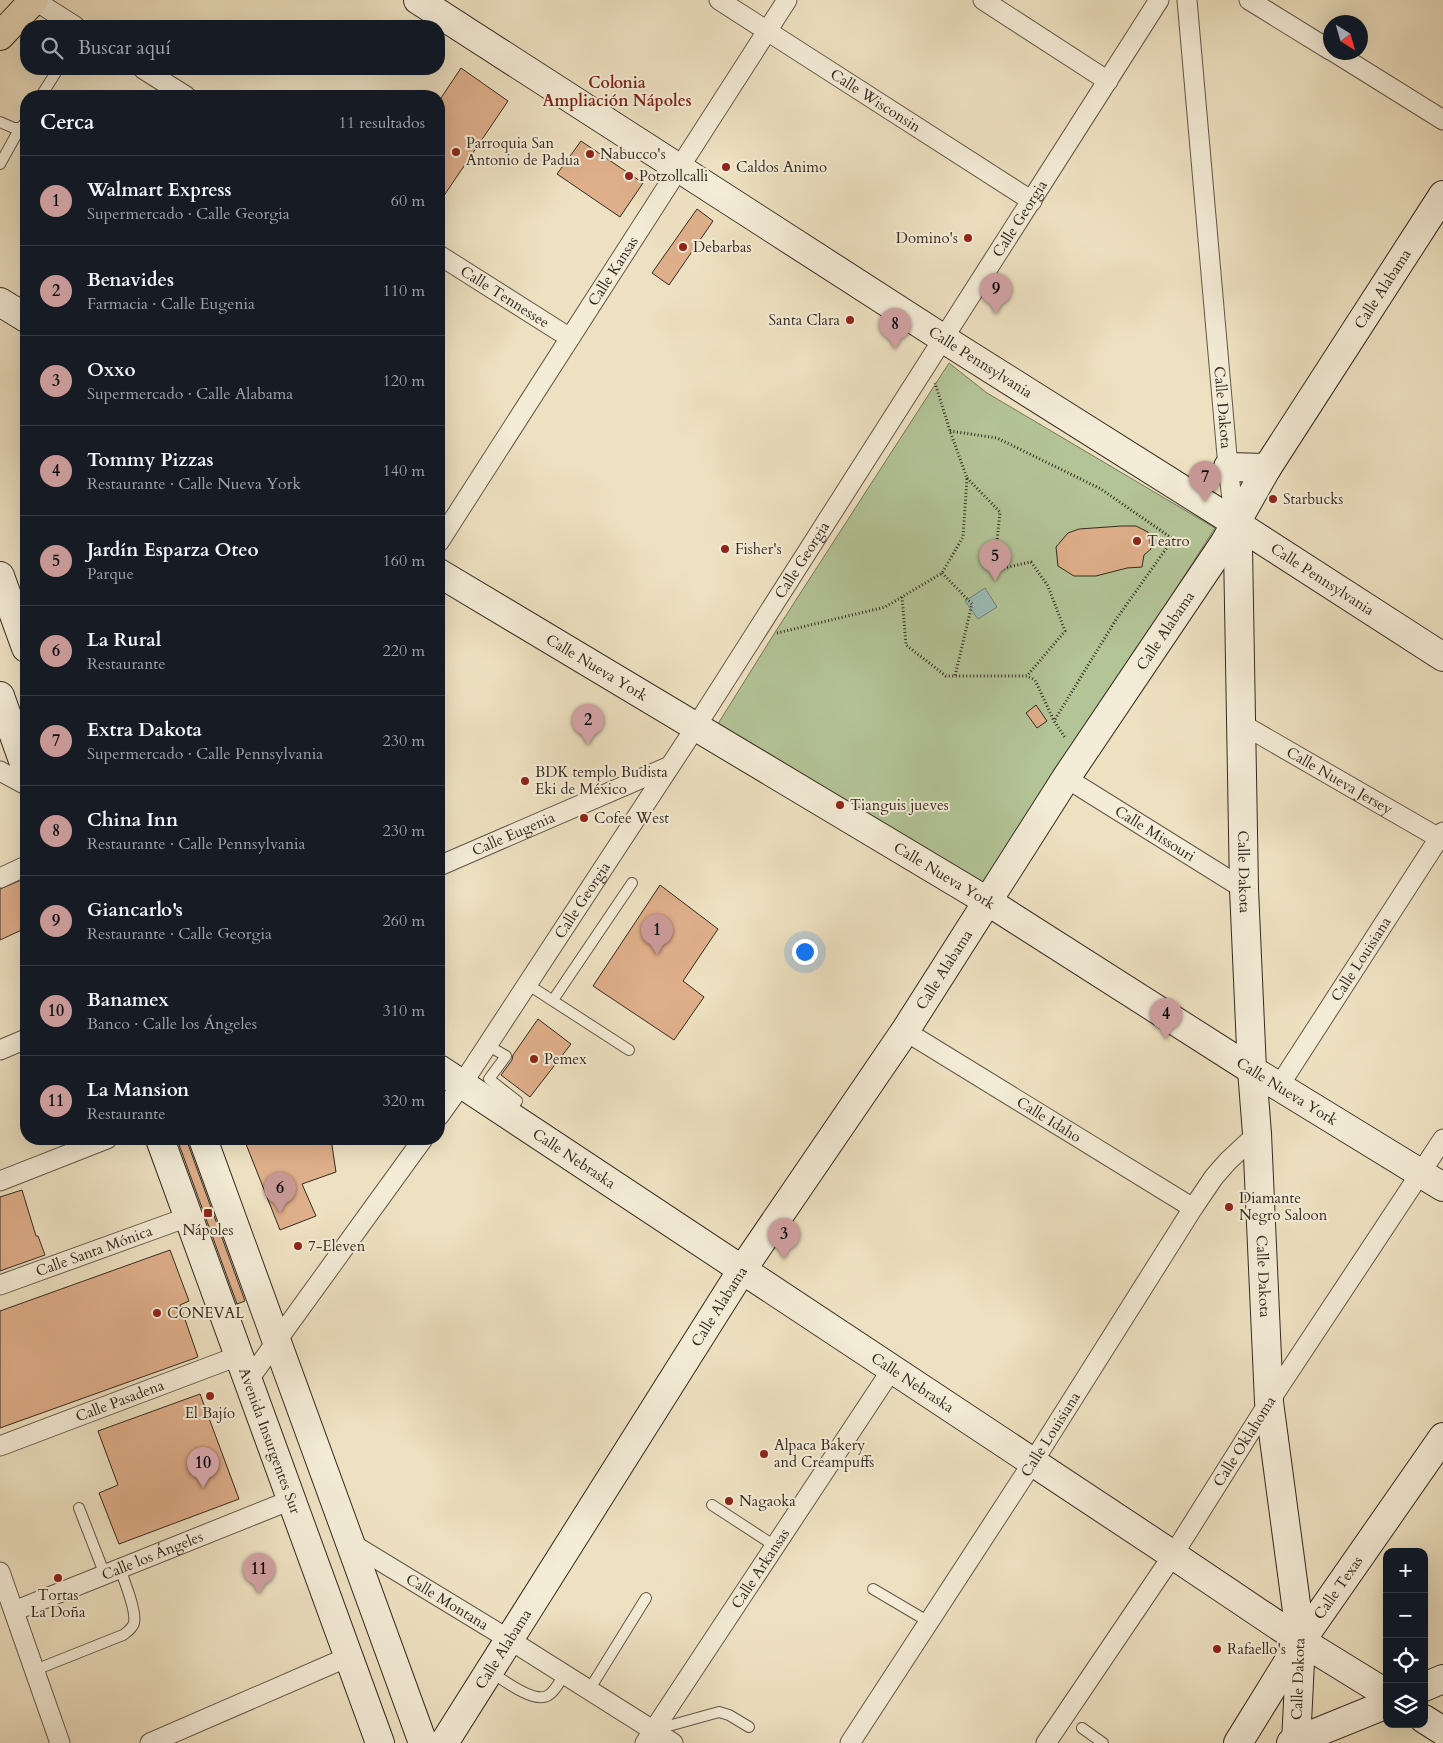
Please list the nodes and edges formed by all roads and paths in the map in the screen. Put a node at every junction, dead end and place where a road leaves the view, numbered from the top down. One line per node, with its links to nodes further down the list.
1 (34, 0): 9 (street); 11 (main road)
2 (418, 0): 24 (street, Calle Pennsylvania)
3 (719, 0): 10 (street, Calle Wisconsin)
4 (787, 0): 10 (street, Calle Kansas)
5 (983, 0): 16 (street)
6 (1159, 0): 16 (street, Calle Georgia)
7 (1187, 0): 34 (street, Calle Dakota)
8 (1249, 0): 12 (street)
9 (66, 20)
10 (767, 30): 24 (street, Calle Kansas); 26 (street, Calle Wisconsin)
11 (0, 36)
12 (1323, 46)
13 (1347, 60): 19 (street)
14 (54, 75): 17 (lane)
15 (153, 75): 18 (street)
16 (1108, 81): 26 (street, Calle Georgia)
17 (45, 90)
18 (176, 90)
19 (1443, 120)
20 (0, 122): 21 (lane)
21 (20, 126)
22 (20, 130): 23 (lane)
23 (0, 164)
24 (679, 168): 30 (street, Calle Kansas); 31 (street, Calle Pennsylvania)
25 (1443, 195): 35 (street, Calle Alabama)
26 (1032, 201): 31 (street, Calle Georgia)
27 (445, 259): 30 (street, Calle Tennessee)
28 (0, 302): 29 (street)
29 (20, 314)
30 (570, 338): 38 (street, Calle Kansas)
31 (944, 338): 37 (street, Calle Pennsylvania); 51 (street, Calle Georgia)
32 (936, 384): 33 (path)
33 (950, 431): 36 (path); 49 (path)
34 (1228, 467): 35 (street); 37 (street, Calle Dakota)
35 (1267, 468): 37 (street, Calle Alabama)
36 (967, 478): 39 (path); 47 (path)
37 (1235, 523): 45 (street, Calle Pennsylvania); 50 (street, Calle Dakota); 56 (street, Calle Alabama)
38 (445, 533)
39 (942, 573): 42 (path); 46 (path)
40 (0, 576): 43 (street)
41 (445, 577): 51 (street, Calle Nueva York)
42 (902, 598): 44 (path); 46 (path)
43 (20, 631)
44 (774, 634)
45 (1443, 657)
46 (955, 676): 47 (path)
47 (1027, 676): 49 (path)
48 (0, 696): 53 (street)
49 (1054, 721): 52 (path)
50 (1240, 723): 58 (street, Calle Nueva Jersey); 63 (street, Calle Dakota)
51 (695, 728): 54 (street, Calle Georgia); 64 (street, Calle Nueva York)
52 (1069, 744)
53 (20, 752)
54 (670, 766): 59 (street, Calle Eugenia); 65 (street, Calle Georgia)
55 (0, 771): 57 (street)
56 (1066, 778): 63 (street, Calle Missouri); 64 (street, Calle Alabama)
57 (20, 782)
58 (1441, 835): 75 (street, Calle Louisiana)
59 (445, 863)
60 (20, 869): 61 (street)
61 (0, 878)
62 (632, 883): 66 (lane)
63 (1244, 889): 72 (street, Calle Dakota)
64 (987, 901): 67 (street, Calle Alabama); 72 (street, Calle Nueva York)
65 (527, 984): 66 (lane); 69 (street, Calle Georgia)
66 (553, 1000): 71 (lane)
67 (906, 1031): 87 (street, Calle Idaho); 89 (street, Calle Alabama)
68 (20, 1042): 70 (street)
69 (487, 1045): 74 (street, Calle Georgia); 77 (lane)
70 (0, 1050)
71 (628, 1050)
72 (1252, 1070): 75 (street, Calle Nueva York); 78 (street, Calle Dakota)
73 (445, 1073): 74 (street, Calle Nebraska)
74 (462, 1084): 76 (street, Calle Georgia); 77 (street, Calle Nebraska)
75 (1279, 1086): 84 (street, Calle Nueva York)
76 (445, 1108)
77 (508, 1115): 89 (street, Calle Nebraska)
78 (1257, 1134): 87 (street, Calle Louisiana); 95 (street, Calle Dakota)
79 (1443, 1139): 84 (street, Calle Oklahoma)
80 (92, 1145): 85 (street)
81 (162, 1145): 88 (street, Avenida Insurgentes Sur)
82 (205, 1145): 91 (street)
83 (419, 1145): 91 (street)
84 (1420, 1173): 86 (street, Calle Nueva York); 95 (street, Calle Oklahoma)
85 (0, 1181)
86 (1443, 1187)
87 (1193, 1208): 98 (street, Calle Louisiana)
88 (188, 1217): 90 (street, Calle Santa Mónica); 92 (street, Avenida Insurgentes Sur)
89 (742, 1270): 93 (street, Calle Nebraska); 111 (street, Calle Alabama)
90 (0, 1285)
91 (276, 1342): 94 (street); 102 (street)
92 (238, 1356): 94 (street, Avenida Insurgentes Sur); 97 (street, Calle Pasadena)
93 (892, 1369): 98 (street, Calle Nebraska); 103 (street, Calle Arkansas)
94 (247, 1382): 99 (street, Avenida Insurgentes Sur)
95 (1269, 1402): 104 (street, Calle Oklahoma); 112 (street, Calle Dakota)
96 (1443, 1437): 112 (street, Calle Texas)
97 (0, 1446)
98 (1033, 1462): 104 (street, Calle Nebraska); 110 (street, Calle Louisiana)
99 (291, 1500): 105 (street, Calle los Ángeles); 113 (street, Avenida Insurgentes Sur)
100 (712, 1505): 103 (lane)
101 (79, 1508): 105 (lane)
102 (349, 1542): 111 (street, Calle Montana); 131 (street)
103 (775, 1546): 126 (street, Calle Arkansas)
104 (1174, 1555): 112 (street, Calle Nebraska); 135 (street, Calle Oklahoma)
105 (112, 1571): 109 (street, Calle los Ángeles); 114 (lane)
106 (0, 1572): 109 (street)
107 (872, 1589): 110 (lane)
108 (646, 1598): 119 (lane)
109 (14, 1611): 114 (street)
110 (929, 1622): 134 (street, Calle Louisiana)
111 (510, 1640): 115 (street, Calle Alabama); 116 (street, Calle Montana)
112 (1301, 1641): 120 (street, Calle Nebraska); 127 (street, Calle Dakota); 137 (street, Calle Texas)
113 (348, 1656): 129 (street); 130 (street, Avenida Insurgentes Sur)
114 (35, 1670): 128 (street)
115 (490, 1672): 116 (lane); 132 (street, Calle Alabama)
116 (564, 1674): 119 (street, Calle Montana)
117 (1443, 1679): 118 (street)
118 (1428, 1685)
119 (589, 1690): 126 (street, Calle Montana)
120 (1383, 1692)
121 (1383, 1706): 127 (street)
122 (1428, 1721): 125 (street)
123 (749, 1727): 126 (lane)
124 (1082, 1728): 136 (lane)
125 (1443, 1731)
126 (649, 1737): 133 (street, Calle Montana)
127 (1294, 1742)
128 (60, 1743)
129 (150, 1743)
130 (380, 1743)
131 (422, 1743)
132 (444, 1743)
133 (673, 1743)
134 (850, 1743)
135 (1046, 1743)
136 (1103, 1743)
137 (1238, 1743)

